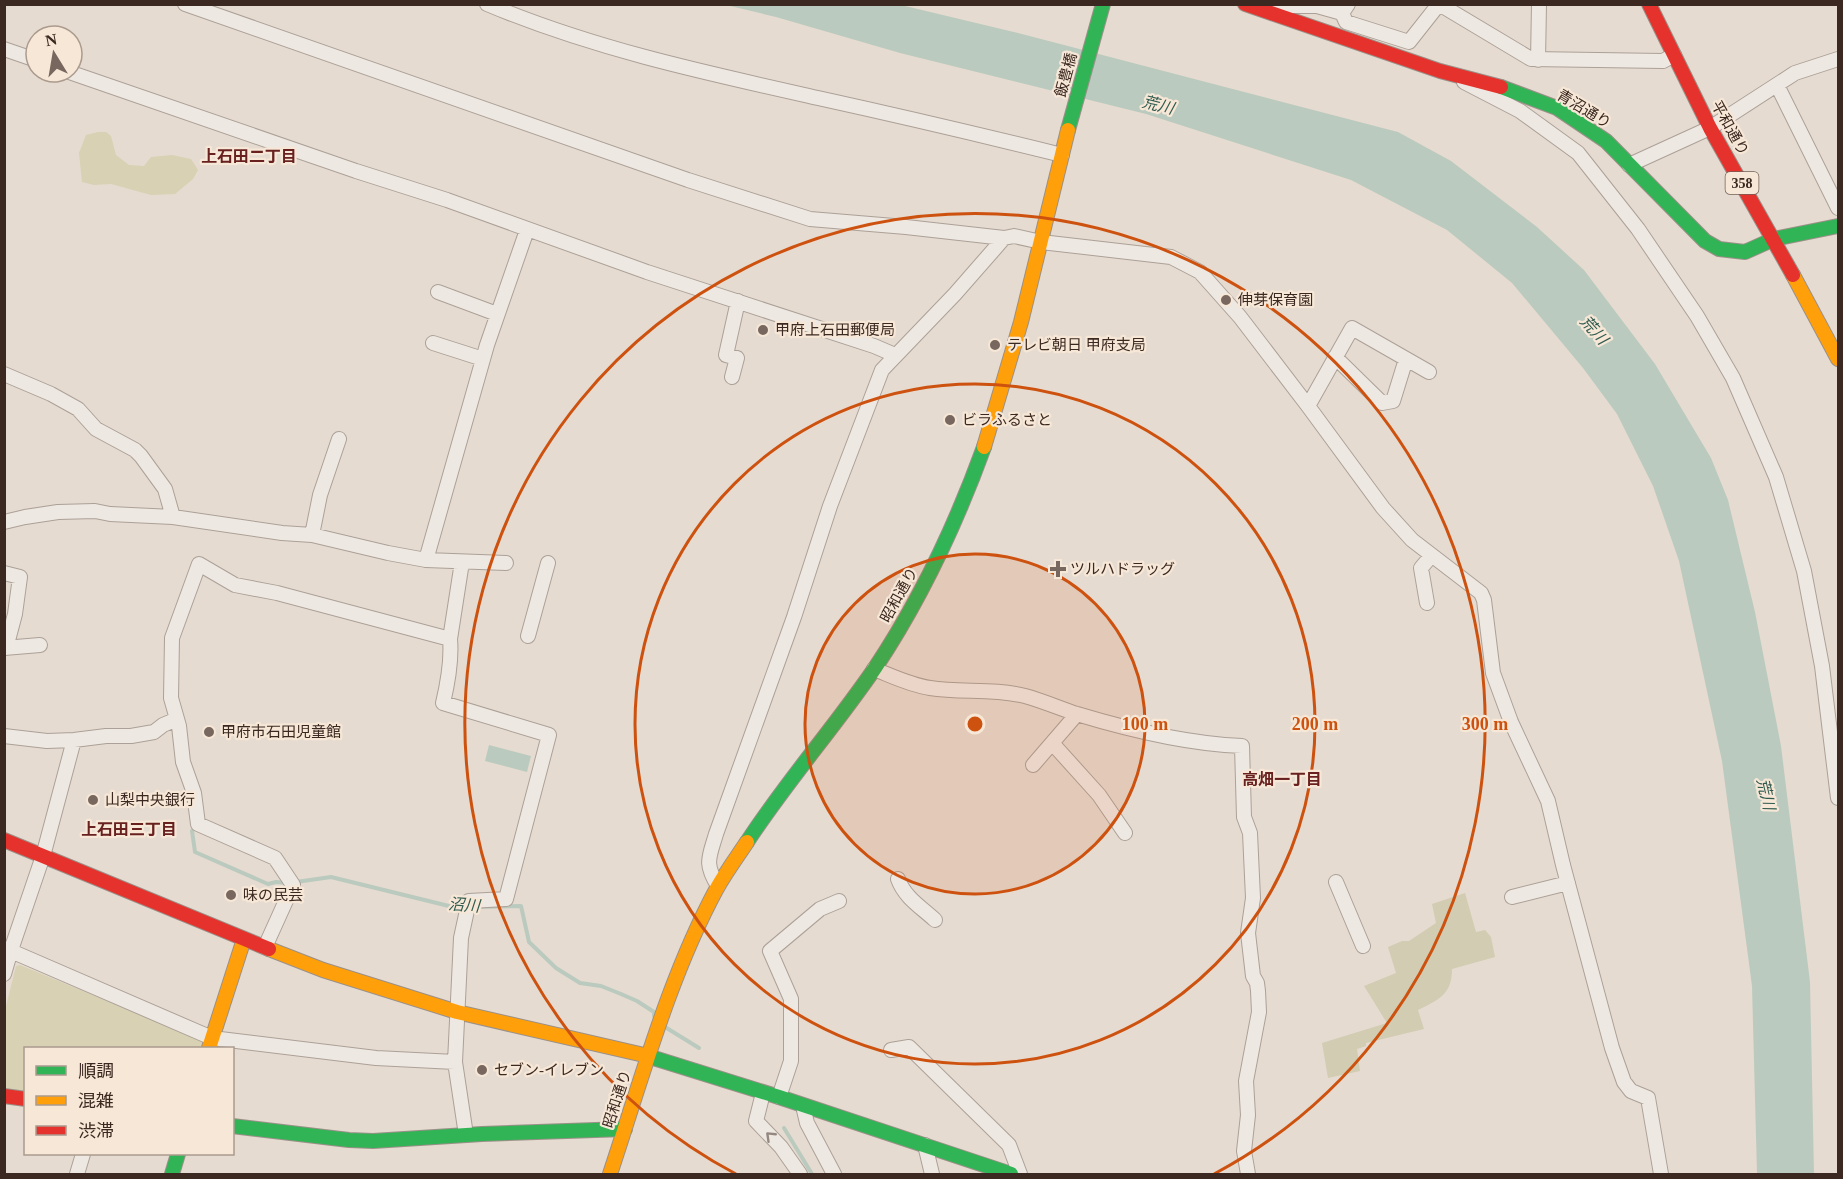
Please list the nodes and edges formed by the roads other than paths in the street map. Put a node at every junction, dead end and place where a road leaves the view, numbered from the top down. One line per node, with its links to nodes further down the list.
1 (185, 4): 24 (street)
2 (487, 4): 19 (street)
3 (1102, 4): 19 (main road, 飯豊橋)
4 (1245, 4): 8 (main road, 青沼通り)
5 (1439, 4): 9 (street); 14 (street)
6 (1539, 4): 14 (street)
7 (1650, 4): 11 (main road, 平和通り / 358)
8 (1260, 9): 9 (street); 15 (main road, 青沼通り)
9 (1345, 9)
10 (4, 49): 12 (street)
11 (1674, 55): 14 (street); 18 (main road, 平和通り / 358)
12 (24, 56)
13 (1839, 59): 17 (street)
14 (1538, 60)
15 (1440, 70): 20 (main road, 青沼通り); 62 (street)
16 (84, 77): 23 (street)
17 (1777, 85): 18 (street); 21 (street)
18 (1710, 128): 20 (street); 25 (main road, 平和通り / 358)
19 (1062, 155): 26 (main road, 昭和通り)
20 (1629, 165): 25 (main road, 青沼通り)
21 (1839, 208)
22 (1839, 226): 25 (main road, 青沼通り)
23 (527, 230): 28 (street); 29 (street)
24 (1004, 238): 26 (street); 31 (street)
25 (1774, 239): 35 (main road, 平和通り / 358)
26 (1041, 242): 39 (street); 55 (main road, 昭和通り)
27 (438, 292): 29 (street)
28 (738, 302): 31 (street); 38 (street)
29 (497, 314): 33 (street)
30 (433, 343): 33 (street)
31 (895, 355): 69 (street)
32 (1335, 357): 34 (street); 34 (street); 39 (street)
33 (483, 359): 45 (street)
34 (1406, 359): 36 (street)
35 (1839, 359)
36 (1429, 372)
37 (4, 374): 41 (street)
38 (732, 377)
39 (1308, 406): 44 (street)
40 (339, 439): 43 (street)
41 (173, 517): 42 (street); 43 (street)
42 (4, 522)
43 (312, 535): 45 (street)
44 (1431, 556): 50 (street); 68 (street)
45 (426, 560): 46 (street)
46 (462, 562): 47 (street); 52 (street)
47 (506, 563)
48 (548, 563): 51 (street)
49 (4, 573): 54 (street)
50 (1427, 603)
51 (528, 636)
52 (450, 639): 57 (street); 78 (street)
53 (40, 645): 54 (street)
54 (5, 648)
55 (874, 669): 56 (street); 69 (main road, 昭和通り)
56 (1077, 714): 60 (street); 102 (street)
57 (177, 719): 59 (street); 75 (street)
58 (4, 736): 59 (street)
59 (74, 740): 65 (street)
60 (1053, 744): 61 (street); 63 (street)
61 (1033, 765)
62 (1839, 798)
63 (1125, 833)
64 (4, 840): 65 (main road)
65 (43, 856): 73 (main road); 76 (street)
66 (898, 879): 72 (street)
67 (1336, 882): 74 (street)
68 (1568, 882): 70 (street); 103 (street)
69 (718, 886): 81 (main road, 昭和通り)
70 (1512, 897)
71 (839, 901): 85 (street)
72 (935, 920)
73 (244, 939): 75 (main road); 79 (main road)
74 (1363, 946)
75 (265, 947): 78 (main road)
76 (8, 949): 77 (street); 79 (street)
77 (4, 974)
78 (457, 1012): 81 (main road); 82 (street)
79 (210, 1043): 82 (street)
80 (891, 1050): 101 (street)
81 (648, 1056): 83 (main road); 89 (main road, 昭和通り)
82 (455, 1062): 90 (street)
83 (763, 1093): 85 (main road); 97 (street, one-way to 83)
84 (4, 1096): 86 (main road)
85 (779, 1097): 87 (main road)
86 (24, 1099)
87 (803, 1106): 91 (main road); 98 (street)
88 (234, 1126): 90 (main road)
89 (625, 1128): 90 (main road); 96 (main road, 昭和通り)
90 (466, 1135)
91 (925, 1146): 99 (street); 100 (main road)
92 (83, 1155): 94 (street)
93 (178, 1155): 95 (main road)
94 (77, 1174)
95 (172, 1174)
96 (610, 1174)
97 (800, 1174)
98 (834, 1174)
99 (932, 1174)
100 (1011, 1174)
101 (1020, 1174)
102 (1248, 1174)
103 (1661, 1174)

